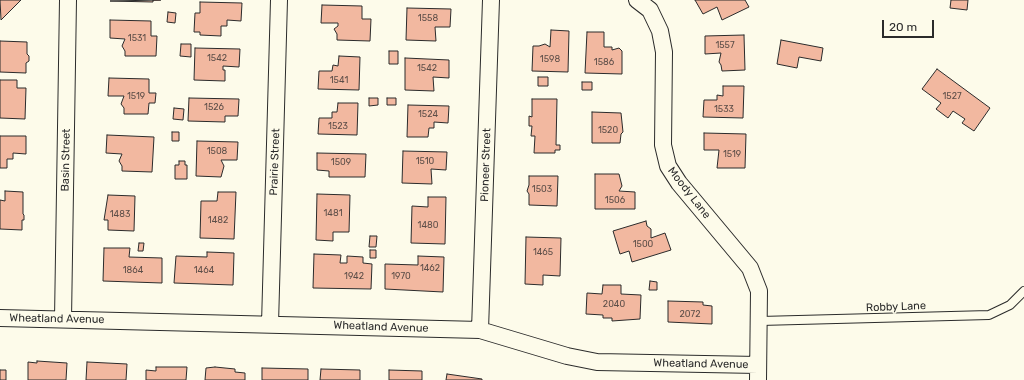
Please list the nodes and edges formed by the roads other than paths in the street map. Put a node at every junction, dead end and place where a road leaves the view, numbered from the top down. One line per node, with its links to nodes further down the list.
1 (68, 0): 7 (street, Basin Street)
2 (280, 0): 9 (street, Prairie Street)
3 (491, 0): 10 (street, Pioneer Street)
4 (637, 0): 8 (street, Moody Lane)
5 (1024, 291): 8 (lane, Robby Lane)
6 (0, 318): 7 (street, Wheatland Avenue)
7 (63, 319): 9 (street, Wheatland Avenue)
8 (760, 321): 11 (street, Moody Lane)
9 (270, 324): 10 (street, Wheatland Avenue)
10 (480, 330): 11 (street, Wheatland Avenue)
11 (758, 373)

